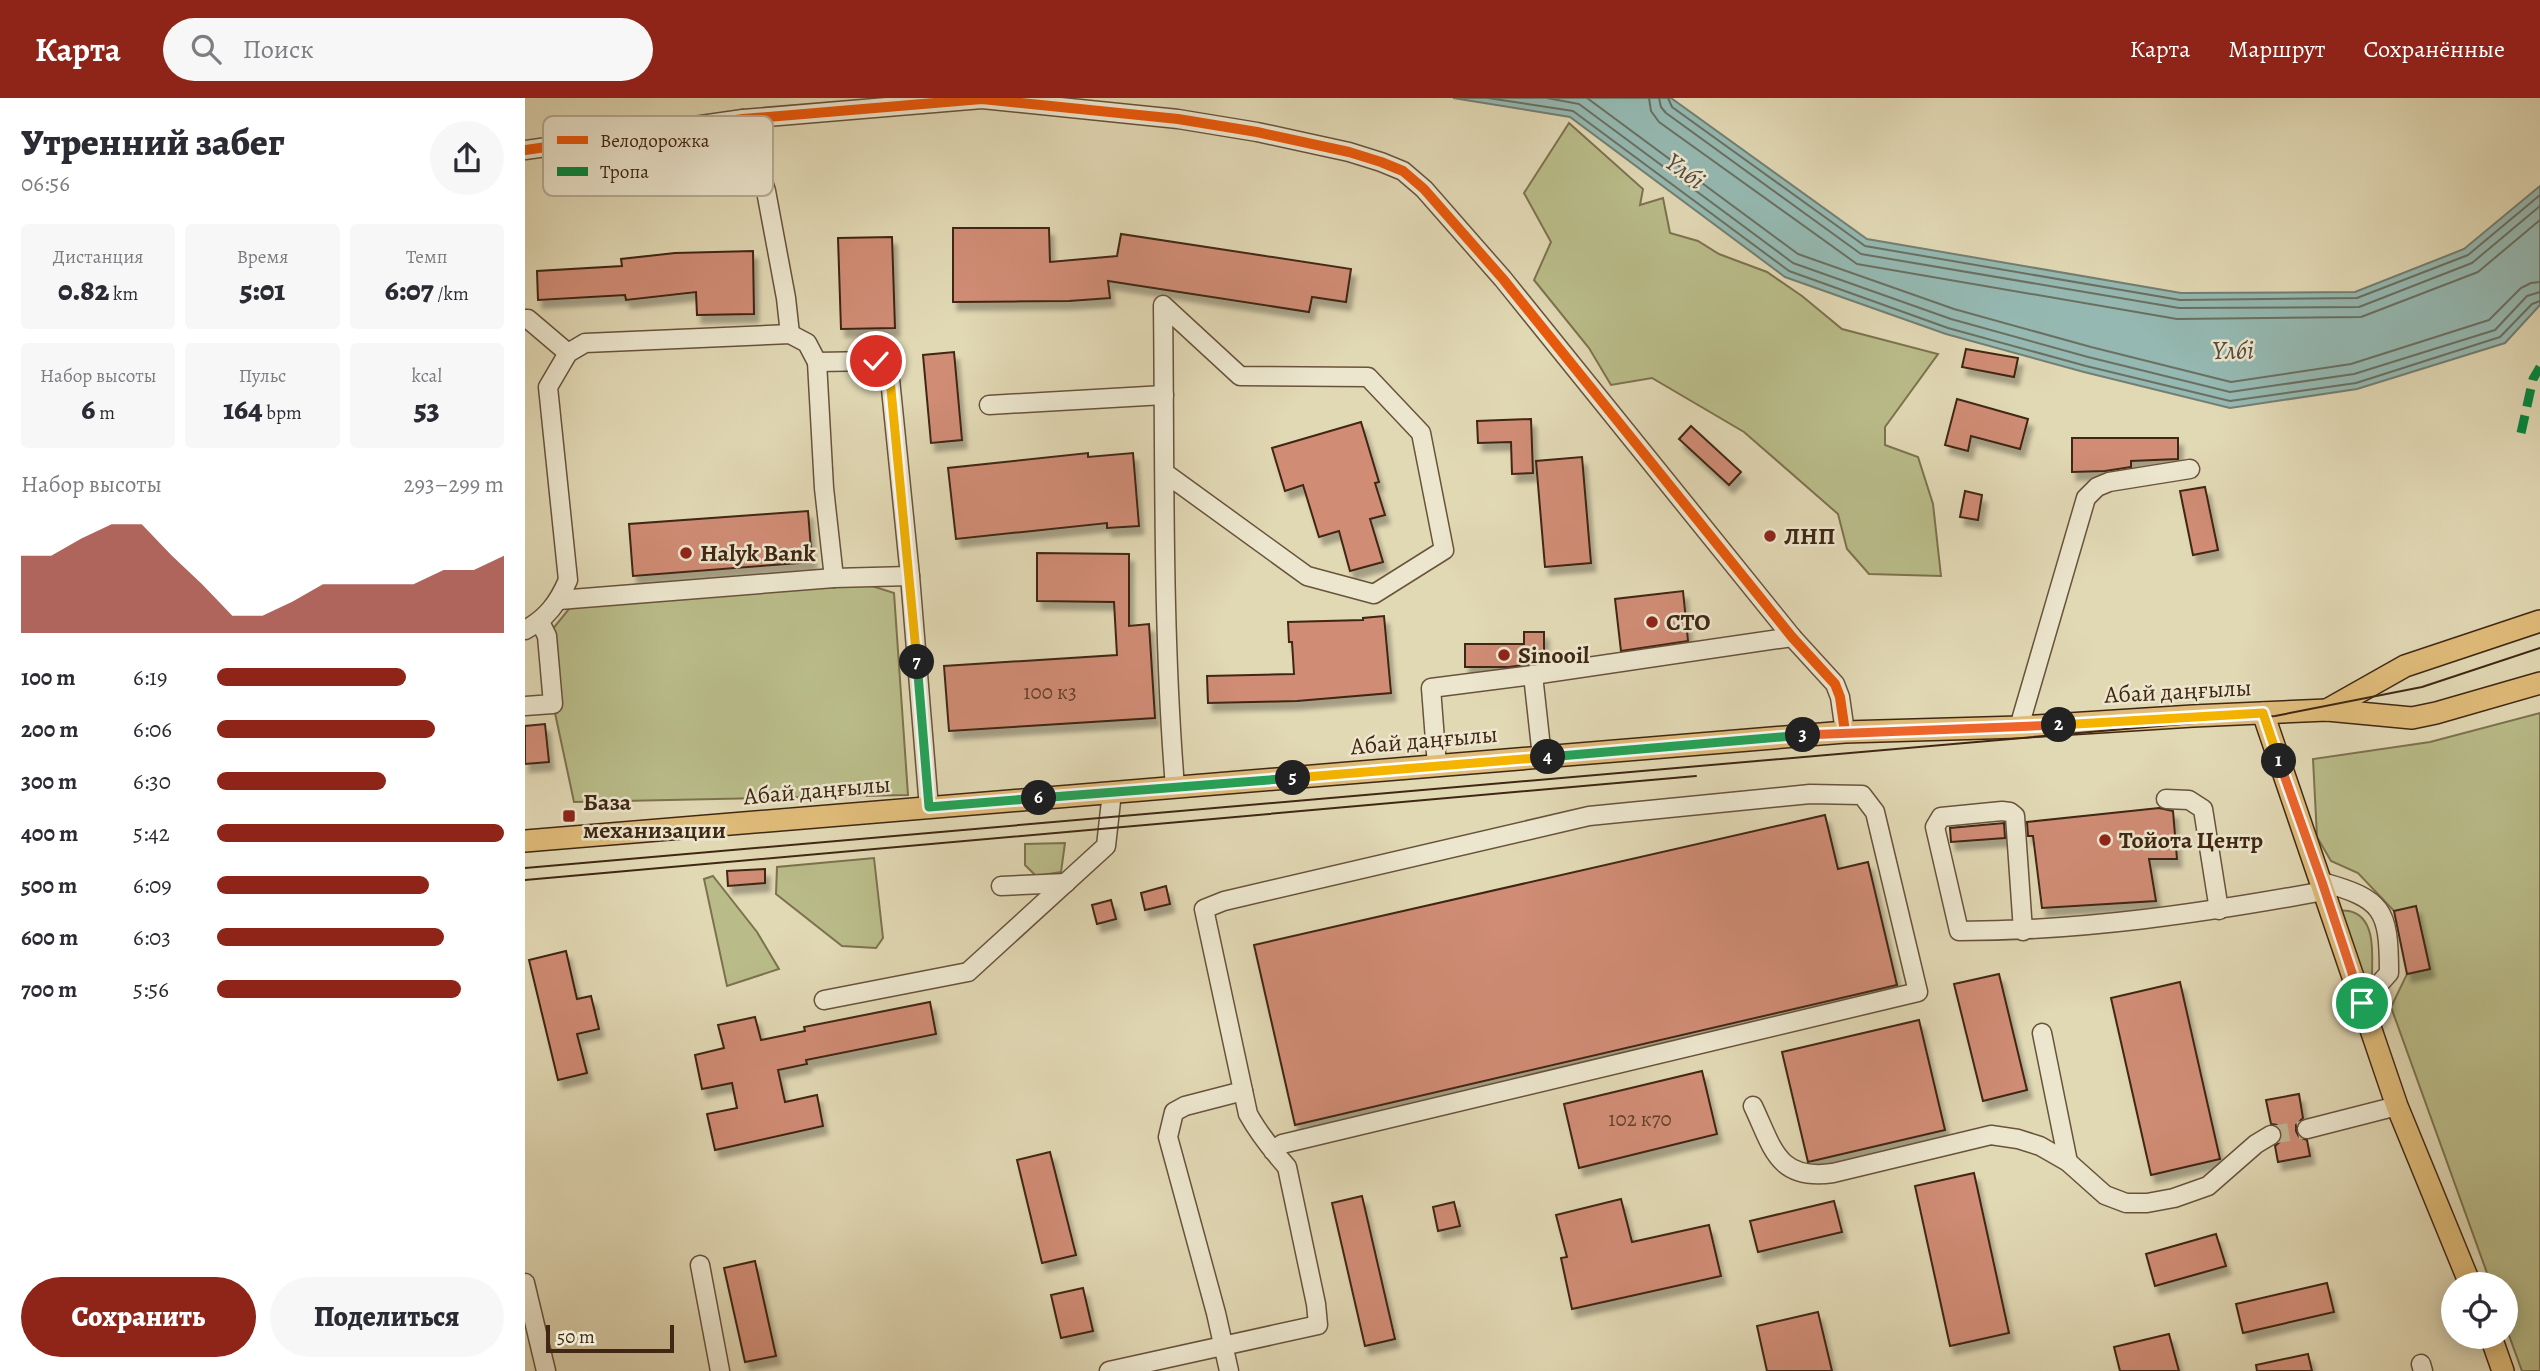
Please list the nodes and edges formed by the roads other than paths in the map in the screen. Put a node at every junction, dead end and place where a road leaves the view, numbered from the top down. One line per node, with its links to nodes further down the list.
1 (773, 116): 18 (street)
2 (543, 147): 3 (street)
3 (525, 150)
4 (767, 196): 6 (street)
5 (525, 319): 7 (street)
6 (790, 334): 7 (street); 8 (street)
7 (568, 353): 15 (street)
8 (817, 362): 13 (street); 14 (street)
9 (1164, 395): 10 (street); 12 (street); 12 (street)
10 (989, 405)
11 (2190, 469): 24 (street)
12 (1165, 473): 28 (street)
13 (910, 576): 14 (street); 31 (street)
14 (834, 578): 15 (street)
15 (559, 600): 17 (street)
16 (2540, 621): 22 (main road, Абай даңғылы)
17 (532, 626): 21 (street)
18 (1792, 637): 19 (street); 25 (street)
19 (1533, 675): 26 (street); 27 (street)
20 (2540, 683): 22 (main road, Абай даңғылы)
21 (525, 706)
22 (2327, 710): 23 (main road, Абай даңғылы)
23 (2263, 713): 24 (main road, Абай даңғылы); 35 (main road)
24 (2019, 727): 25 (main road, Абай даңғылы)
25 (1845, 732): 26 (main road, Абай даңғылы)
26 (1542, 757): 27 (main road, Абай даңғылы)
27 (1437, 766): 28 (main road, Абай даңғылы)
28 (1175, 787): 29 (main road, Абай даңғылы)
29 (1112, 792): 31 (main road, Абай даңғылы); 33 (street)
30 (2166, 799): 36 (street)
31 (929, 807): 32 (main road, Абай даңғылы)
32 (525, 841)
33 (1066, 883): 34 (street); 38 (street)
34 (1001, 886)
35 (2323, 886): 36 (street); 39 (main road); 39 (street)
36 (2219, 910): 37 (street)
37 (2023, 931): 37 (street)
38 (824, 1000)
39 (2362, 1003): 43 (main road)
40 (2042, 1033): 47 (street)
41 (1243, 1091): 46 (street); 46 (street); 51 (street)
42 (1753, 1106): 47 (street)
43 (2397, 1106): 44 (street); 49 (main road)
44 (2307, 1129)
45 (2270, 1135): 47 (street)
46 (1273, 1151): 51 (street)
47 (2068, 1161)
48 (699, 1265): 54 (street)
49 (2465, 1272)
50 (525, 1283): 53 (street)
51 (1223, 1345): 55 (street); 56 (street)
52 (2495, 1349): 57 (main road)
53 (545, 1371)
54 (720, 1371)
55 (1109, 1371)
56 (1229, 1371)
57 (2503, 1371)

